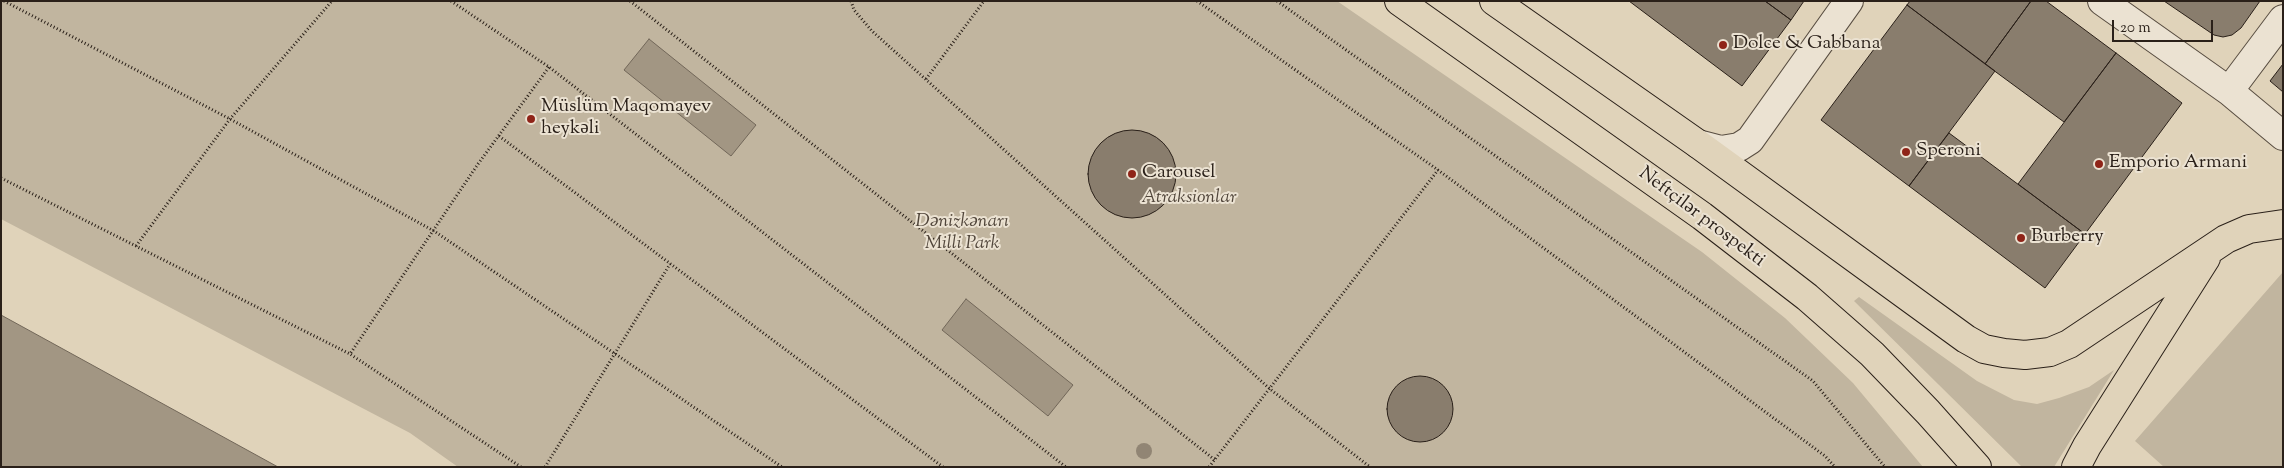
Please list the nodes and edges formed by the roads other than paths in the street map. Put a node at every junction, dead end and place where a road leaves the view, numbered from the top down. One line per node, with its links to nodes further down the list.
1 (1398, 1): 11 (highway, Neftçilər prospekti)
2 (1494, 1): 8 (highway)
3 (1849, 1): 8 (street)
4 (2102, 1): 6 (street)
5 (2283, 19): 6 (street)
6 (2229, 91): 7 (street)
7 (2283, 136)
8 (1698, 144): 10 (highway)
9 (2283, 224): 10 (highway)
10 (2212, 248): 12 (highway)
11 (1977, 467)
12 (2076, 467)

